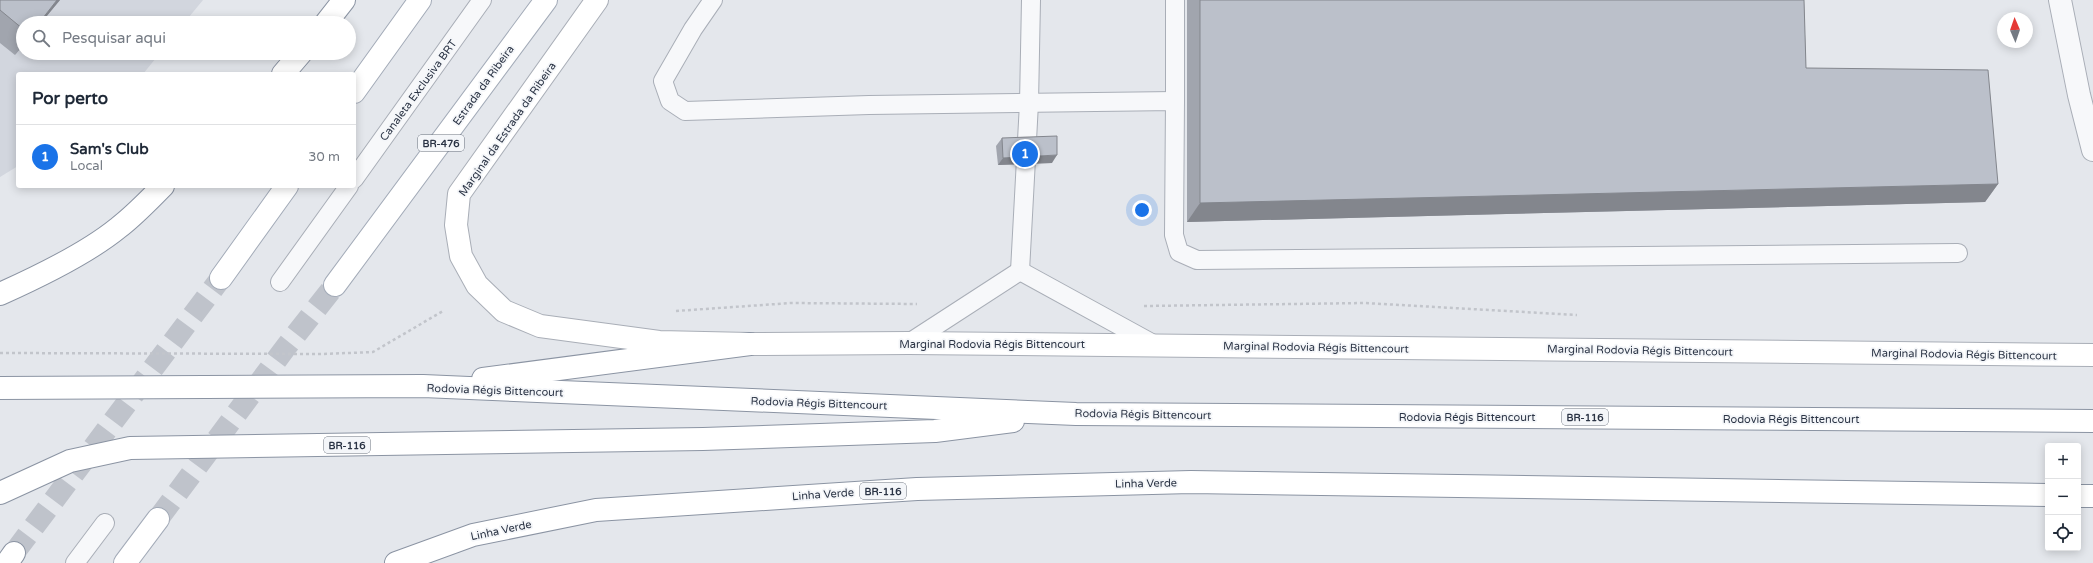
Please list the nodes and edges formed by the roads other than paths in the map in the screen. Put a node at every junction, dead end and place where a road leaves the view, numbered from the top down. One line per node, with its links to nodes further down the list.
1 (344, 0): 10 (main road)
2 (420, 0): 13 (main road)
3 (482, 0): 17 (lane, Canaleta Exclusiva BRT)
4 (546, 0): 25 (main road, Estrada da Ribeira / BR-476)
5 (597, 0): 27 (main road, Marginal da Estrada da Ribeira)
6 (713, 0): 14 (lane)
7 (1031, 0): 14 (lane)
8 (1176, 0): 15 (lane)
9 (2060, 0): 16 (street)
10 (331, 16)
11 (295, 60): 12 (main road)
12 (285, 72)
13 (356, 89)
14 (1029, 102): 15 (lane); 22 (lane)
15 (1175, 102): 21 (lane)
16 (2093, 150)
17 (356, 176)
18 (161, 188): 26 (main road)
19 (286, 188): 23 (main road)
20 (348, 188): 24 (lane)
21 (1958, 253)
22 (1020, 271): 28 (lane); 30 (lane)
23 (221, 278)
24 (280, 282)
25 (335, 285)
26 (0, 294)
27 (540, 326): 29 (main road, Marginal Rodovia Régis Bittencourt)
28 (910, 343): 29 (main road, Marginal Rodovia Régis Bittencourt); 30 (main road, Marginal Rodovia Régis Bittencourt)
29 (750, 344): 32 (main road)
30 (1154, 345): 31 (main road, Marginal Rodovia Régis Bittencourt)
31 (2093, 355)
32 (423, 386): 33 (main road, Rodovia Régis Bittencourt / BR-116); 34 (main road, Rodovia Régis Bittencourt / BR-116)
33 (0, 388)
34 (1076, 414): 35 (main road, Rodovia Régis Bittencourt / BR-116); 36 (main road, BR-116)
35 (2093, 421)
36 (0, 493)
37 (2045, 495): 44 (main road, Linha Verde / BR-116)
38 (2081, 496): 39 (main road)
39 (2093, 496)
40 (158, 518): 43 (main road)
41 (105, 523): 42 (lane)
42 (75, 563)
43 (125, 563)
44 (396, 563)

